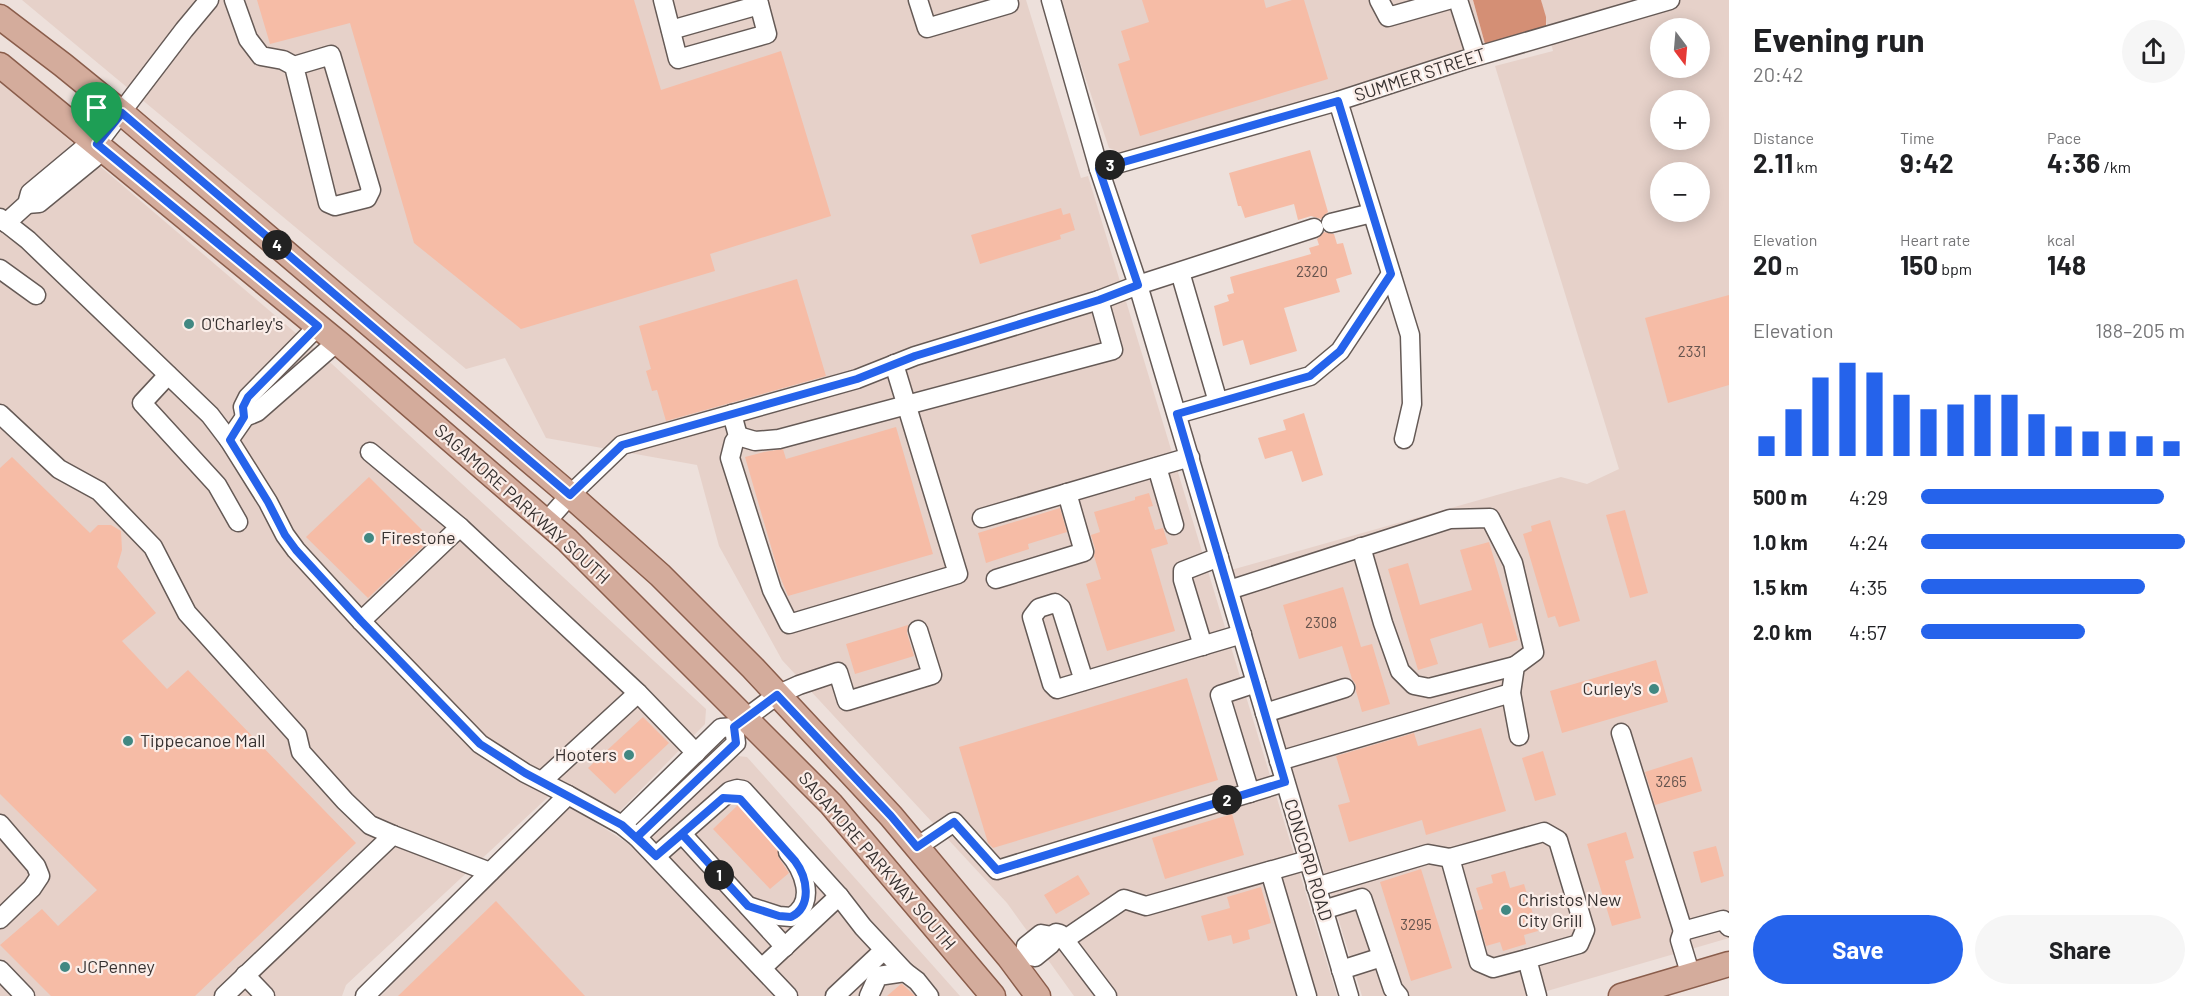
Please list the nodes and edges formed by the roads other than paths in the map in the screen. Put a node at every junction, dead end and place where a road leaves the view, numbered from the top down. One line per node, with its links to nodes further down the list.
1 (209, 0): 18 (street)
2 (234, 0): 16 (street)
3 (663, 0): 13 (street)
4 (918, 0): 5 (street)
5 (1008, 0)
6 (1051, 0): 20 (street, CONCORD ROAD)
7 (1379, 0): 8 (street)
8 (1448, 0)
9 (1458, 0): 14 (street)
10 (1670, 0): 14 (street, SUMMER STREET)
11 (758, 3): 13 (street); 13 (street)
12 (0, 17): 18 (main road, SAGAMORE PARKWAY SOUTH)
13 (670, 30)
14 (1476, 56): 17 (street, SUMMER STREET)
15 (0, 65): 19 (main road, SAGAMORE PARKWAY SOUTH)
16 (294, 66): 16 (street)
17 (1338, 101): 20 (street, SUMMER STREET); 21 (street)
18 (122, 113): 19 (street); 46 (main road, SAGAMORE PARKWAY SOUTH)
19 (97, 144): 22 (street); 29 (main road, SAGAMORE PARKWAY SOUTH)
20 (1099, 169): 26 (street, CONCORD ROAD)
21 (1372, 213): 24 (street); 25 (street)
22 (3, 221): 32 (street)
23 (0, 270): 27 (street)
24 (1180, 272): 26 (street); 33 (street)
25 (1391, 274): 33 (street); 40 (street)
26 (1138, 285): 28 (street); 37 (street, CONCORD ROAD)
27 (36, 295)
28 (1099, 300): 31 (street); 34 (street)
29 (318, 326): 30 (main road, SAGAMORE PARKWAY SOUTH); 38 (street)
30 (337, 342): 38 (street); 49 (main road, SAGAMORE PARKWAY SOUTH)
31 (894, 364): 34 (street); 36 (street)
32 (168, 375): 41 (street); 48 (street)
33 (1218, 402): 37 (street)
34 (908, 404): 39 (street); 39 (street)
35 (0, 414): 83 (street)
36 (732, 414): 39 (street); 46 (street)
37 (1177, 414): 43 (street, CONCORD ROAD)
38 (244, 417): 41 (street)
39 (738, 436)
40 (1404, 439)
41 (230, 440): 56 (street)
42 (370, 452): 51 (street)
43 (1190, 458): 44 (street); 53 (street, CONCORD ROAD)
44 (1157, 467): 45 (street); 50 (street)
45 (1068, 493): 47 (street); 54 (street)
46 (570, 495): 49 (street); 67 (main road, SAGAMORE PARKWAY SOUTH)
47 (982, 518)
48 (238, 522)
49 (546, 522): 70 (main road, SAGAMORE PARKWAY SOUTH)
50 (1174, 525)
51 (460, 527): 56 (street); 65 (street)
52 (1361, 547): 55 (street); 60 (street); 64 (street)
53 (1219, 557): 55 (street, CONCORD ROAD); 59 (street)
54 (996, 579)
55 (1228, 590): 58 (street, CONCORD ROAD)
56 (361, 621): 75 (street)
57 (918, 630): 67 (street)
58 (1242, 634): 59 (street); 62 (street, CONCORD ROAD)
59 (1203, 646): 61 (street)
60 (1515, 666): 64 (street); 66 (street)
61 (1084, 681)
62 (1256, 683): 68 (street, CONCORD ROAD); 77 (street)
63 (1345, 688): 68 (street)
64 (1429, 688): 69 (street)
65 (638, 693): 73 (street); 75 (street)
66 (1511, 693): 69 (street); 72 (street)
67 (777, 695): 70 (street); 85 (main road, SAGAMORE PARKWAY SOUTH)
68 (1265, 713): 74 (street, CONCORD ROAD)
69 (1432, 716): 74 (street)
70 (739, 722): 73 (street); 84 (street); 123 (main road, SAGAMORE PARKWAY SOUTH)
71 (1621, 734): 97 (street)
72 (1519, 736)
73 (696, 753): 81 (street)
74 (1279, 760): 76 (street, CONCORD ROAD)
75 (542, 781): 78 (street)
76 (1285, 782): 77 (street); 88 (street, CONCORD ROAD)
77 (1251, 793): 85 (street)
78 (568, 795): 81 (street); 90 (street)
79 (723, 798): 82 (street); 92 (street); 93 (street)
80 (0, 824): 95 (street)
81 (622, 825): 84 (street)
82 (682, 834): 86 (street); 93 (street)
83 (393, 835): 90 (street); 109 (street)
84 (637, 837): 86 (street)
85 (917, 847): 102 (main road, SAGAMORE PARKWAY SOUTH)
86 (656, 856): 105 (street)
87 (1450, 858): 91 (street); 103 (street); 103 (street)
88 (1308, 860): 89 (street); 91 (street, CONCORD ROAD)
89 (1270, 871): 98 (street); 126 (street)
90 (490, 872): 117 (street)
91 (1316, 887): 94 (street, CONCORD ROAD)
92 (840, 896): 99 (street); 100 (street)
93 (748, 906): 99 (street)
94 (1323, 910): 101 (street); 107 (street, CONCORD ROAD)
95 (0, 919)
96 (1729, 927): 97 (street)
97 (1683, 931): 111 (street)
98 (1058, 938): 102 (street); 125 (street)
99 (785, 947): 105 (street)
100 (884, 950): 108 (street); 119 (street)
101 (1382, 957): 107 (street); 127 (street)
102 (1019, 959): 124 (main road, SAGAMORE PARKWAY SOUTH)
103 (1527, 959): 128 (street)
104 (1729, 964): 111 (main road)
105 (762, 968): 118 (street)
106 (0, 970): 114 (street)
107 (1341, 970): 113 (street, CONCORD ROAD)
108 (905, 972): 110 (street); 122 (street)
109 (245, 975): 115 (street); 116 (street)
110 (878, 976): 120 (street); 121 (street)
111 (1691, 976): 112 (main road)
112 (1659, 991): 129 (main road)
113 (1347, 995)
114 (25, 996)
115 (224, 996)
116 (265, 996)
117 (365, 996)
118 (788, 996)
119 (834, 996)
120 (858, 996)
121 (869, 996)
122 (929, 996)
123 (993, 996)
124 (1038, 996)
125 (1107, 996)
126 (1307, 996)
127 (1399, 996)
128 (1537, 996)
129 (1621, 996)

